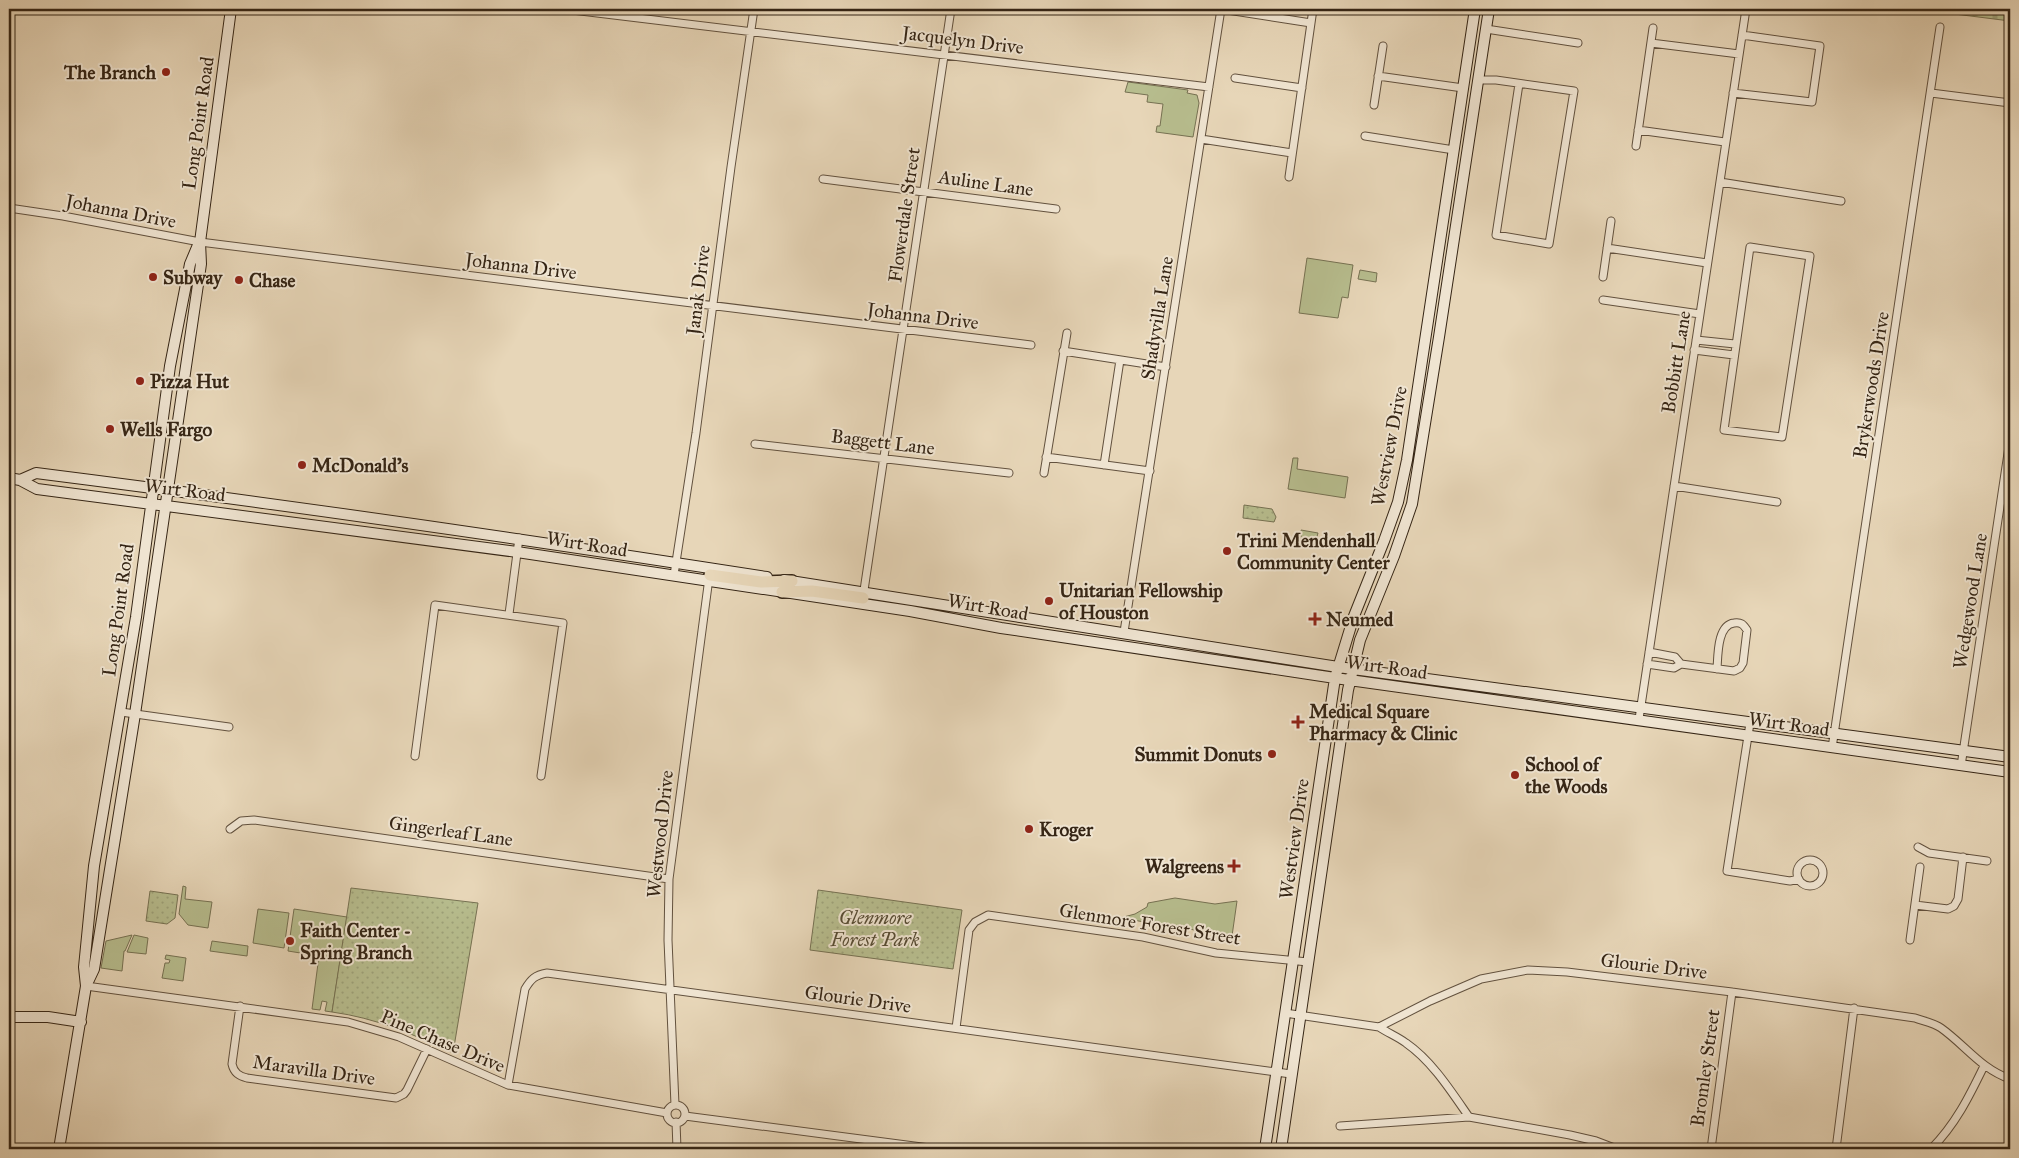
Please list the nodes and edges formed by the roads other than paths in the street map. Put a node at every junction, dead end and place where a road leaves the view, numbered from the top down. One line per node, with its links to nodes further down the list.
1 (231, 9): 49 (main road, Long Point Road)
2 (564, 9): 14 (street, Jacquelyn Drive)
3 (754, 9): 14 (street, Janak Drive)
4 (951, 9): 19 (street, Flowerdale Street)
5 (1221, 9): 10 (street); 25 (street, Shadyvilla Lane)
6 (1313, 9): 10 (street)
7 (1475, 9): 27 (main road, Westview Drive)
8 (1488, 9): 13 (main road, Westview Drive)
9 (1746, 9): 15 (street, Bobbitt Lane)
10 (1311, 23): 26 (street)
11 (1940, 27): 28 (street, Brykerwoods Drive)
12 (1653, 28): 17 (street)
13 (1486, 29): 16 (street); 23 (main road, Westview Drive)
14 (751, 32): 19 (street, Jacquelyn Drive); 54 (street, Janak Drive)
15 (1742, 35): 20 (street, Bobbitt Lane); 29 (street)
16 (1578, 43)
17 (1651, 43): 20 (street); 32 (street)
18 (1383, 46): 21 (street)
19 (944, 54): 25 (street, Jacquelyn Drive); 44 (street, Flowerdale Street)
20 (1739, 54): 29 (street, Bobbitt Lane)
21 (1378, 76): 27 (street); 31 (street)
22 (1235, 78): 26 (street)
23 (1478, 80): 24 (street); 40 (main road, Westview Drive)
24 (1519, 84): 24 (street)
25 (1209, 86): 34 (street, Shadyvilla Lane)
26 (1302, 88): 38 (street)
27 (1463, 88): 37 (main road, Westview Drive)
28 (1931, 92): 30 (street); 114 (street, Brykerwoods Drive)
29 (1733, 93): 35 (street, Bobbitt Lane)
30 (2010, 102)
31 (1374, 105)
32 (1638, 130): 35 (street); 36 (street)
33 (1365, 136): 37 (street)
34 (1201, 139): 38 (street); 67 (street, Shadyvilla Lane)
35 (1726, 142): 43 (street, Bobbitt Lane)
36 (1636, 146)
37 (1454, 150): 39 (main road, Westview Drive)
38 (1292, 153): 41 (street)
39 (1450, 173): 40 (main road); 58 (main road, Westview Drive)
40 (1464, 175): 59 (main road, Westview Drive)
41 (1289, 177)
42 (823, 179): 44 (street, Auline Lane)
43 (1720, 182): 45 (street); 51 (street, Bobbitt Lane)
44 (924, 191): 47 (street, Auline Lane); 56 (street, Flowerdale Street)
45 (1841, 201)
46 (9, 208): 49 (street, Johanna Drive)
47 (1056, 209)
48 (1611, 221): 50 (street)
49 (200, 242): 54 (street, Johanna Drive); 79 (main road, Long Point Road); 80 (main road, Long Point Road)
50 (1607, 248): 51 (street); 52 (street)
51 (1708, 263): 55 (street, Bobbitt Lane)
52 (1603, 277)
53 (1603, 300): 55 (street)
54 (713, 305): 56 (street, Johanna Drive); 92 (street, Janak Drive)
55 (1700, 314): 60 (street, Bobbitt Lane)
56 (904, 330): 62 (street, Johanna Drive); 71 (street, Flowerdale Street)
57 (1066, 333): 64 (street)
58 (1426, 335): 59 (main road); 81 (main road, Westview Drive)
59 (1440, 337): 84 (main road, Westview Drive)
60 (1696, 340): 61 (street); 63 (street, Bobbitt Lane)
61 (1735, 344): 65 (street); 65 (street)
62 (1032, 345)
63 (1694, 350): 65 (street); 78 (street, Bobbitt Lane)
64 (1063, 351): 66 (street); 70 (street)
65 (1734, 355)
66 (1120, 360): 67 (street); 72 (street)
67 (1166, 367): 73 (street, Shadyvilla Lane)
68 (2010, 440): 117 (street, Wedgewood Lane)
69 (754, 444): 71 (street, Baggett Lane)
70 (1046, 457): 72 (street); 75 (street)
71 (884, 459): 74 (street, Baggett Lane); 97 (street, Flowerdale Street)
72 (1104, 465): 73 (street)
73 (1150, 471): 99 (street, Shadyvilla Lane)
74 (1009, 473)
75 (1044, 473)
76 (9, 478): 77 (main road, Wirt Road)
77 (20, 480): 79 (main road, Wirt Road); 83 (main road, Wirt Road)
78 (1674, 486): 82 (street); 100 (street, Bobbitt Lane)
79 (153, 488): 80 (main road, Wirt Road); 83 (main road, Long Point Road)
80 (168, 490): 85 (main road, Long Point Road); 86 (main road, Wirt Road)
81 (1398, 502): 84 (main road); 89 (main road, Westview Drive)
82 (1777, 502)
83 (151, 504): 85 (main road, Wirt Road); 109 (main road, Long Point Road)
84 (1412, 504): 90 (main road, Westview Drive)
85 (166, 505): 87 (main road, Wirt Road); 110 (main road, Long Point Road)
86 (345, 514): 87 (main road); 88 (main road, Wirt Road)
87 (343, 529): 91 (main road, Wirt Road)
88 (519, 538): 91 (street); 92 (main road, Wirt Road)
89 (1384, 541): 90 (main road); 103 (main road, Westview Drive)
90 (1397, 546): 104 (main road, Westview Drive)
91 (518, 552): 93 (main road, Wirt Road); 98 (street)
92 (676, 562): 93 (street, Janak Drive); 94 (main road, Wirt Road)
93 (674, 575): 94 (main road, Wirt Road)
94 (710, 575): 95 (main road); 96 (main road, Wirt Road); 130 (street, Westwood Drive)
95 (792, 582): 97 (main road, Wirt Road)
96 (782, 592): 97 (main road)
97 (863, 598): 99 (main road, Wirt Road); 106 (main road, Wirt Road)
98 (509, 614): 118 (street); 123 (street)
99 (1124, 632): 103 (main road, Wirt Road)
100 (1649, 652): 101 (street, Bobbitt Lane); 102 (street)
101 (1647, 664): 102 (street); 108 (street, Bobbitt Lane)
102 (1682, 664): 105 (street)
103 (1338, 667): 104 (main road, Wirt Road); 106 (main road, Westview Drive)
104 (1353, 669): 107 (main road, Westview Drive); 108 (main road, Wirt Road)
105 (1717, 669): 105 (street)
106 (1335, 678): 107 (main road, Wirt Road); 136 (main road, Westview Drive)
107 (1350, 680): 111 (main road, Wirt Road); 137 (main road, Westview Drive)
108 (1641, 706): 111 (street, Bobbitt Lane); 112 (main road, Wirt Road)
109 (120, 712): 110 (street); 121 (main road, Long Point Road)
110 (136, 714): 113 (street); 124 (main road, Long Point Road)
111 (1639, 719): 115 (main road, Wirt Road)
112 (1750, 723): 114 (main road, Wirt Road); 115 (street)
113 (229, 727)
114 (1834, 734): 116 (street, Brykerwoods Drive); 117 (main road, Wirt Road)
115 (1748, 735): 116 (main road, Wirt Road); 131 (street)
116 (1832, 748): 120 (main road, Wirt Road)
117 (1963, 751): 119 (main road, Wirt Road); 120 (street, Wedgewood Lane)
118 (416, 756)
119 (2010, 758)
120 (1961, 766): 122 (main road, Wirt Road)
121 (110, 772): 124 (main road); 133 (main road, Long Point Road)
122 (2010, 772)
123 (541, 776)
124 (122, 793): 134 (main road, Long Point Road)
125 (230, 829): 130 (street, Gingerleaf Lane)
126 (1918, 847): 127 (street)
127 (1963, 857): 128 (street); 132 (street)
128 (1987, 861)
129 (1920, 867): 132 (street)
130 (669, 878): 139 (street, Westwood Drive)
131 (1798, 879)
132 (1915, 905): 135 (street)
133 (90, 909): 134 (main road); 138 (main road, Long Point Road)
134 (104, 909): 138 (main road, Long Point Road)
135 (1910, 940)
136 (1294, 961): 137 (street, Glenmore Forest Street); 143 (main road, Westview Drive); 148 (street, Glenmore Forest Street)
137 (1308, 962): 144 (main road, Westview Drive)
138 (86, 986): 141 (street, Pine Chase Drive); 146 (main road, Long Point Road)
139 (672, 990): 148 (street, Glourie Drive); 154 (street, Glourie Drive); 155 (street, Westwood Drive)
140 (1732, 992): 142 (street, Glourie Drive); 147 (street, Glourie Drive); 167 (street, Bromley Street)
141 (240, 1006): 149 (street, Pine Chase Drive); 149 (street, Maravilla Drive)
142 (1854, 1008): 150 (street, Glourie Drive); 168 (street)
143 (1285, 1013): 144 (street); 151 (main road, Westview Drive)
144 (1300, 1015): 147 (street); 152 (main road, Westview Drive)
145 (9, 1016): 146 (main road)
146 (81, 1022): 161 (main road, Long Point Road)
147 (1379, 1027): 158 (street)
148 (956, 1028): 151 (street, Glourie Drive)
149 (427, 1048): 154 (street, Pine Chase Drive)
150 (1984, 1066): 153 (street, Glourie Drive); 169 (street)
151 (1277, 1073): 152 (street, Glourie Drive); 164 (main road, Westview Drive)
152 (1291, 1074): 165 (main road, Westview Drive)
153 (2010, 1079)
154 (508, 1085): 156 (street, Pine Chase Drive)
155 (675, 1105): 156 (street); 157 (street)
156 (667, 1113): 159 (street)
157 (685, 1116): 159 (street); 163 (street)
158 (1469, 1117): 160 (street); 166 (street)
159 (676, 1122): 162 (street)
160 (1340, 1126)
161 (60, 1149)
162 (677, 1149)
163 (937, 1149)
164 (1265, 1149)
165 (1281, 1149)
166 (1617, 1149)
167 (1711, 1149)
168 (1836, 1149)
169 (1931, 1149)

